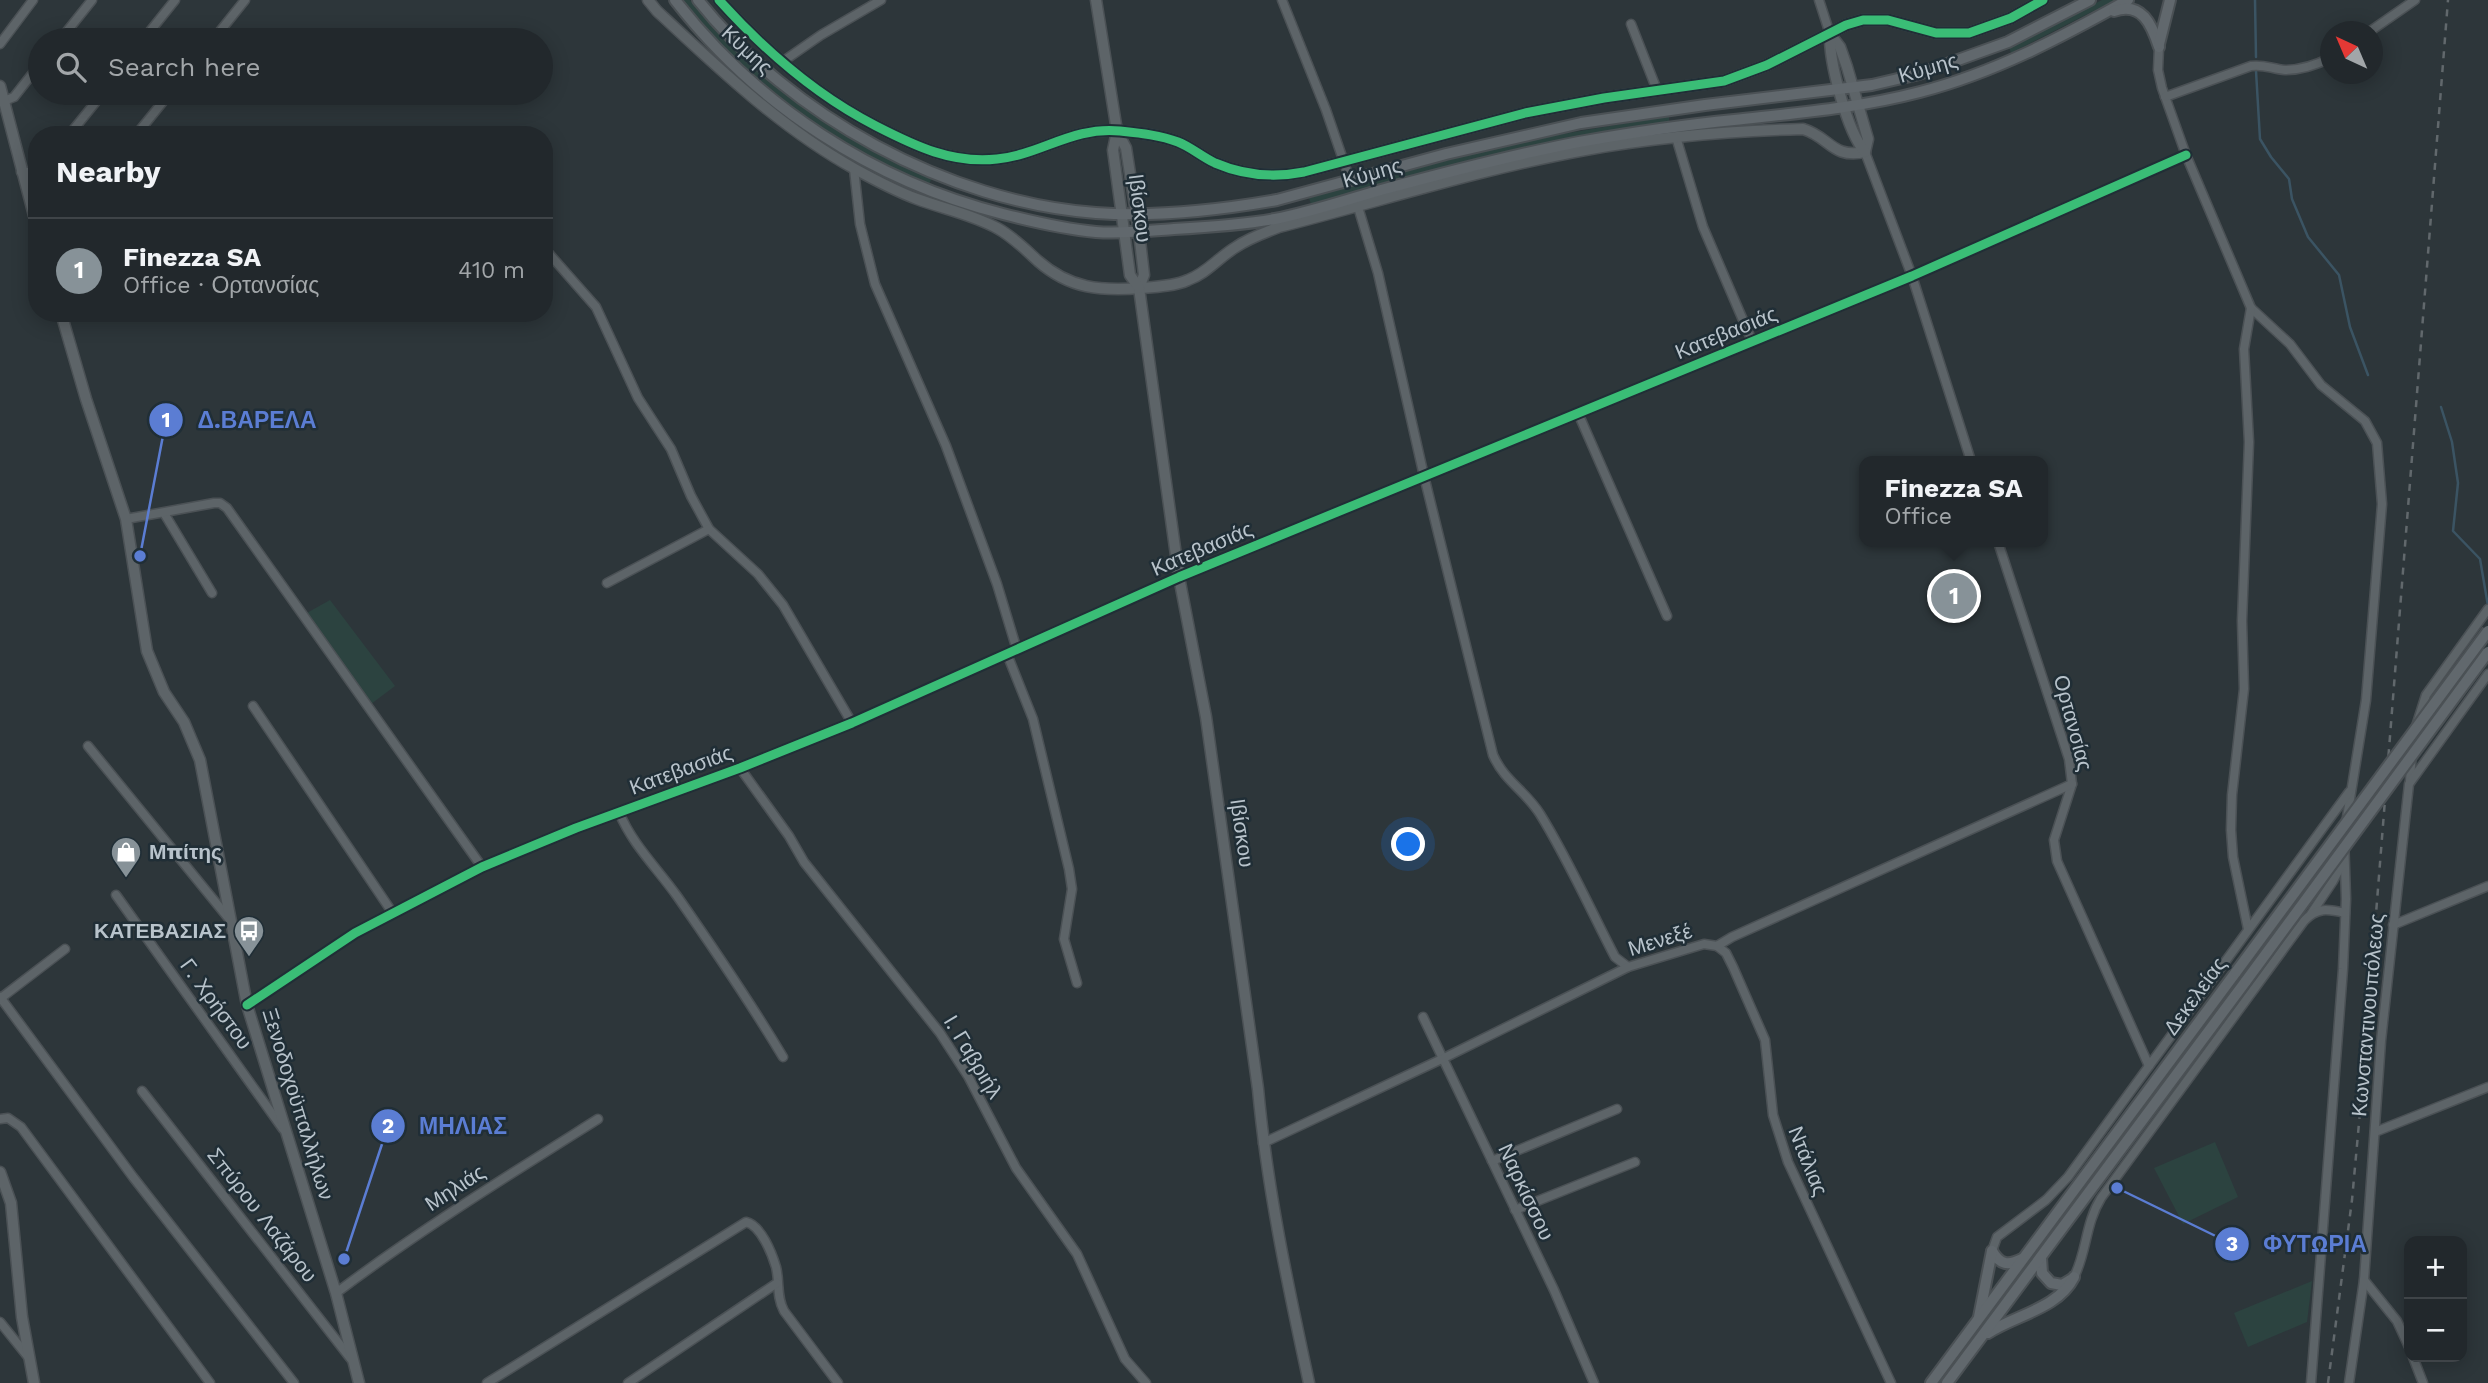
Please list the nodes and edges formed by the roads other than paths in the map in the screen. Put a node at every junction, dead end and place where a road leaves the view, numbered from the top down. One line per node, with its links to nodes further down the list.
1 (33, 0): 25 (street)
2 (92, 0): 21 (street)
3 (175, 0): 22 (street)
4 (246, 0): 23 (street)
5 (648, 0): 47 (street)
6 (675, 0): 56 (main road, Κύμης)
7 (698, 0): 54 (main road, Κύμης)
8 (719, 0): 27 (street)
9 (881, 0): 27 (street)
10 (1096, 0): 42 (street, Ιβίσκου)
11 (1282, 0): 46 (street)
12 (1819, 0): 24 (street)
13 (2043, 0): 24 (street)
14 (2090, 0): 31 (main road, Κύμης)
15 (2127, 0): 18 (main road, Κύμης)
16 (2170, 0): 26 (main road)
17 (2415, 0): 19 (street)
18 (2096, 18): 26 (main road); 38 (main road, Κύμης)
19 (2383, 22)
20 (1631, 24): 32 (street)
21 (70, 28)
22 (153, 28)
23 (223, 28)
24 (1830, 34): 31 (street); 32 (street); 33 (street)
25 (0, 44)
26 (2159, 47): 34 (street)
27 (782, 62): 42 (street)
28 (2320, 63): 34 (street)
29 (28, 79): 35 (street)
30 (0, 86): 35 (street)
31 (1853, 88): 33 (main road, Κύμης); 38 (street)
32 (1657, 90): 46 (street)
33 (1840, 90): 39 (street); 50 (main road, Κύμης)
34 (2165, 97): 45 (street)
35 (4, 102): 48 (street)
36 (93, 105): 40 (street)
37 (160, 105): 41 (street)
38 (1858, 105): 39 (main road, Κύμης); 44 (street)
39 (1845, 107): 44 (street); 55 (main road, Κύμης)
40 (76, 126)
41 (143, 126)
42 (1117, 131): 46 (street); 53 (street, Ιβίσκου); 54 (street, Ιβίσκου)
43 (1676, 137): 44 (street); 52 (street); 62 (street)
44 (1865, 152): 58 (street)
45 (2186, 155): 58 (street, Κατεβασιάς); 60 (street)
46 (1344, 162): 50 (street)
47 (854, 169): 59 (street); 76 (street)
48 (21, 172): 49 (street); 51 (street)
49 (28, 172)
50 (1350, 180): 53 (main road, Κύμης)
51 (28, 196)
52 (1358, 207): 59 (street); 65 (street)
53 (1135, 214): 54 (main road, Κύμης); 55 (street, Ιβίσκου)
54 (1122, 215): 56 (street, Ιβίσκου)
55 (1139, 232): 56 (main road, Κύμης); 59 (street, Ιβίσκου)
56 (1124, 233): 59 (street, Ιβίσκου)
57 (553, 258): 68 (street)
58 (1912, 276): 62 (street, Κατεβασιάς); 64 (street)
59 (1139, 288): 70 (street, Ιβίσκου)
60 (2251, 308): 88 (street); 99 (street)
61 (64, 322): 67 (street, Ξενοδοχοϋπαλλήλων)
62 (1752, 341): 63 (street, Κατεβασιάς)
63 (1578, 413): 65 (street, Κατεβασιάς); 74 (street)
64 (1969, 456)
65 (1424, 476): 70 (street, Κατεβασιάς); 102 (street)
66 (164, 513): 67 (street); 72 (street); 91 (street)
67 (126, 519): 97 (street, Ξενοδοχοϋπαλλήλων)
68 (709, 529): 71 (street); 81 (street)
69 (2000, 547): 86 (street, Ορτανσίας)
70 (1179, 577): 76 (street, Κατεβασιάς); 117 (street, Ιβίσκου)
71 (607, 583)
72 (212, 593)
73 (2488, 609): 82 (street)
74 (1667, 616)
75 (2488, 631): 124 (main road, Δεκελείας, bridge)
76 (1017, 650): 78 (street, Κατεβασιάς)
77 (2488, 652): 123 (main road, Δεκελείας, bridge)
78 (1007, 654): 81 (street, Κατεβασιάς); 103 (street)
79 (2488, 674): 83 (street, Κωνσταντινουπόλεως)
80 (253, 706): 94 (street)
81 (852, 723): 85 (street, Κατεβασιάς)
82 (2413, 736): 83 (street); 87 (street)
83 (2441, 739): 87 (street, Κωνσταντινουπόλεως)
84 (88, 746): 97 (street)
85 (740, 768): 89 (street, Κατεβασιάς); 143 (street, Ι. Γαβριήλ)
86 (2072, 784): 100 (street, Μενεξέ); 109 (street, Ορτανσίας)
87 (2409, 784): 98 (street, Κωνσταντινουπόλεως)
88 (2351, 788): 90 (street); 99 (street)
89 (619, 812): 91 (street, Κατεβασιάς); 107 (street)
90 (2345, 857): 95 (street); 96 (street)
91 (482, 867): 94 (street, Κατεβασιάς)
92 (2488, 886): 98 (street)
93 (116, 895): 116 (street, Γ. Χρήστου)
94 (392, 912): 105 (street, Κατεβασιάς)
95 (2345, 913): 96 (street); 149 (street)
96 (2311, 914): 125 (street)
97 (233, 923): 105 (street, Ξενοδοχοϋπαλλήλων)
98 (2393, 925): 115 (street, Κωνσταντινουπόλεως)
99 (2248, 929): 109 (street)
100 (1717, 946): 102 (street, Μενεξέ); 146 (street, Ντάλιας)
101 (65, 949): 104 (street)
102 (1628, 967): 108 (street, Μενεξέ)
103 (1077, 983)
104 (0, 998): 138 (street)
105 (247, 1005): 116 (street, Ξενοδοχοϋπαλλήλων)
106 (1423, 1017): 108 (street, Ναρκίσσου)
107 (783, 1057)
108 (1444, 1058): 117 (street, Μενεξέ); 118 (street, Ναρκίσσου)
109 (2149, 1066): 122 (street)
110 (2488, 1087): 115 (street)
111 (142, 1091): 134 (street, Σπύρου Λαζάρου)
112 (1617, 1109): 118 (street)
113 (0, 1119): 137 (street)
114 (598, 1119): 128 (street, Μηλιάς)
115 (2375, 1132): 126 (street, Κωνσταντινουπόλεως)
116 (287, 1133): 128 (street, Ξενοδοχοϋπαλλήλων)
117 (1263, 1143): 144 (street, Ιβίσκου)
118 (1492, 1161): 121 (street, Ναρκίσσου)
119 (1635, 1162): 121 (street)
120 (0, 1172): 133 (street)
121 (1515, 1210): 145 (street, Ναρκίσσου)
122 (1992, 1251): 124 (main road); 129 (main road)
123 (2041, 1257): 125 (main road); 132 (main road, Δεκελείας)
124 (2024, 1258): 129 (main road, Δεκελείας)
125 (2074, 1278): 132 (main road)
126 (2364, 1280): 131 (street); 150 (street, Κωνσταντινουπόλεως)
127 (778, 1283): 140 (street); 141 (street); 142 (street)
128 (336, 1293): 134 (street, Ξενοδοχοϋπαλλήλων)
129 (1978, 1321): 147 (main road, Δεκελείας)
130 (0, 1322): 133 (street)
131 (2404, 1336)
132 (1982, 1337): 148 (main road, Δεκελείας)
133 (29, 1358): 136 (street)
134 (353, 1361): 139 (street, Ξενοδοχοϋπαλλήλων)
135 (2415, 1362): 151 (street)
136 (34, 1383)
137 (210, 1383)
138 (294, 1383)
139 (359, 1383)
140 (487, 1383)
141 (628, 1383)
142 (838, 1383)
143 (1146, 1383)
144 (1310, 1383)
145 (1594, 1383)
146 (1891, 1383)
147 (1931, 1383)
148 (1947, 1383)
149 (2311, 1383)
150 (2349, 1383)
151 (2423, 1383)

